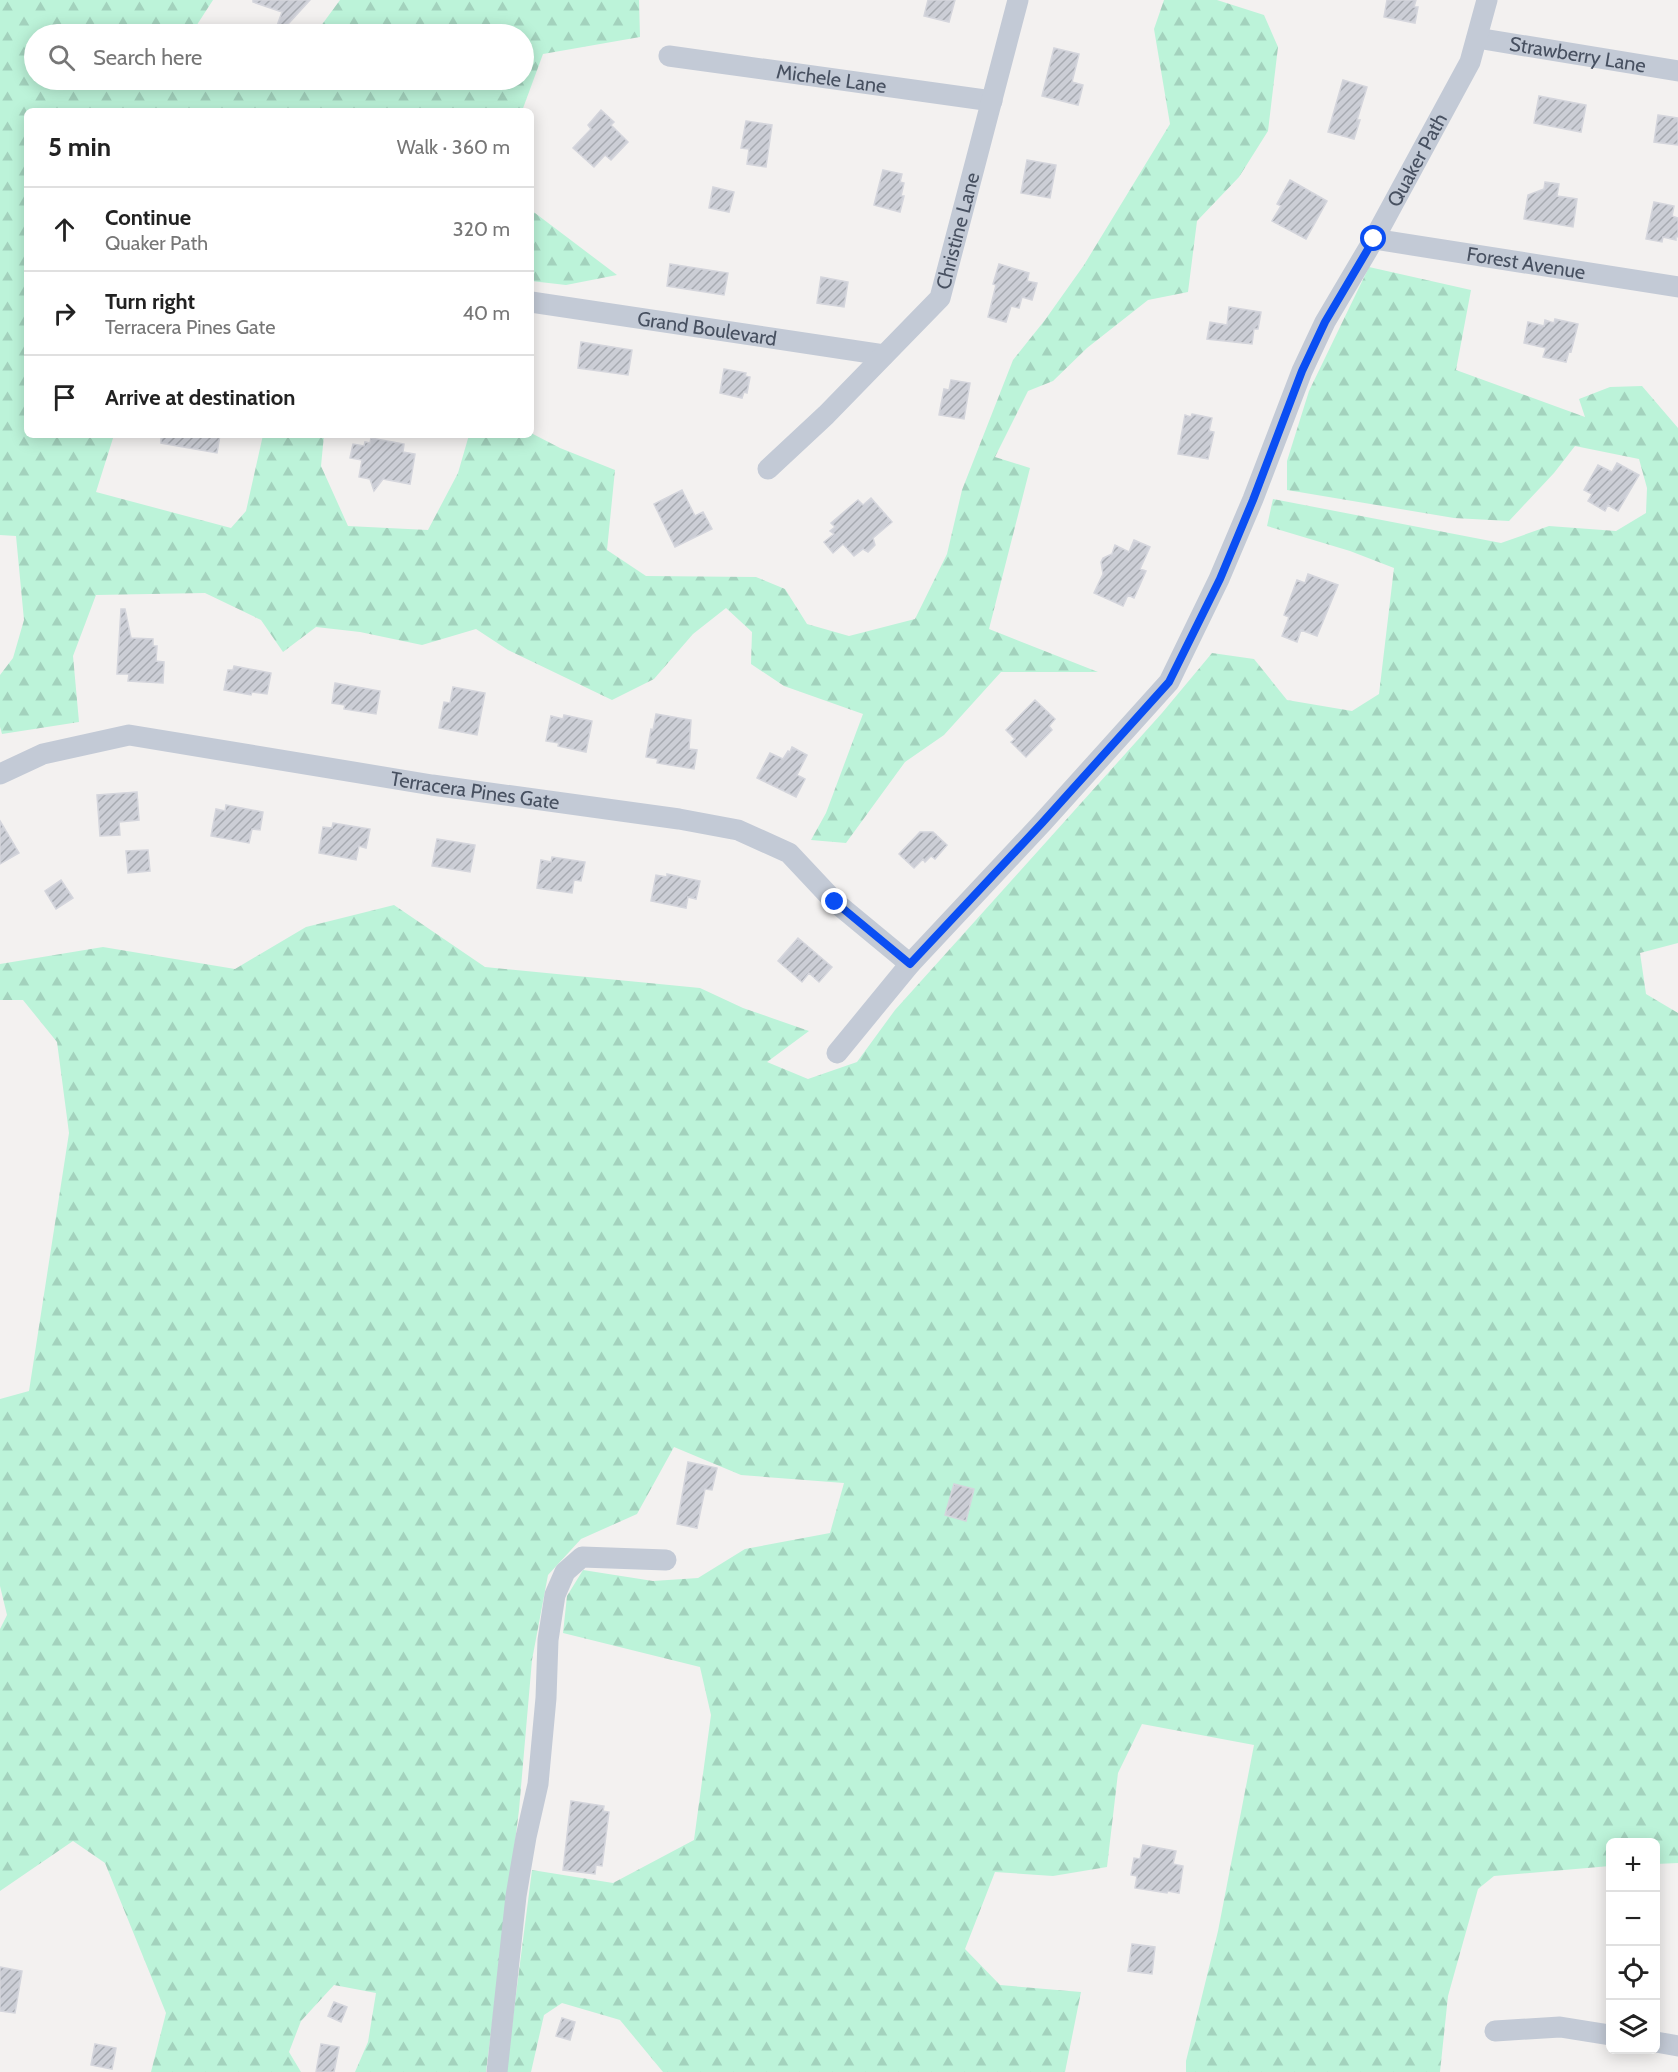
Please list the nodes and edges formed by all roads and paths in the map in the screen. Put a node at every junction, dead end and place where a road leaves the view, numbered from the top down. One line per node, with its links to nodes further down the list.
1 (1018, 0): 6 (street, Christine Lane)
2 (1487, 0): 3 (street, Quaker Path)
3 (1477, 38): 5 (street, Strawberry Lane); 7 (street, Quaker Path)
4 (669, 56): 6 (street, Michele Lane)
5 (1678, 71)
6 (992, 101): 10 (street, Christine Lane)
7 (1374, 239): 8 (street, Forest Avenue); 13 (street, Quaker Path)
8 (1678, 287)
9 (534, 302): 10 (street, Grand Boulevard)
10 (884, 355): 11 (street, Christine Lane)
11 (768, 469)
12 (0, 774): 13 (street, Terracera Pines Gate)
13 (910, 964): 14 (street, Quaker Path)
14 (837, 1053)
15 (666, 1560): 20 (street)
16 (1495, 2031): 17 (street)
17 (1606, 2034)
18 (1660, 2043): 19 (street)
19 (1678, 2046)
20 (497, 2072)

